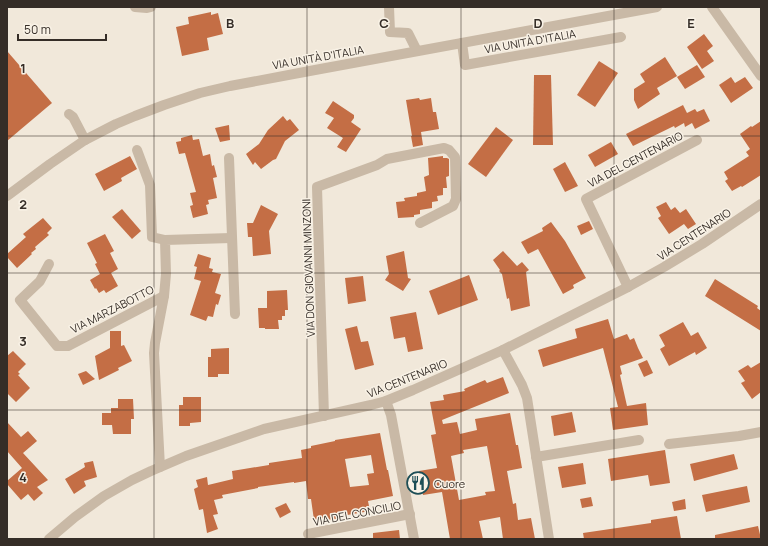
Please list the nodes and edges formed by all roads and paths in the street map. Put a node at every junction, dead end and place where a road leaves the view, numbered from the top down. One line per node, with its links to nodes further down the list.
1 (135, 7): 2 (street)
2 (151, 7)
3 (389, 7): 8 (street)
4 (657, 7): 7 (street, VIA UNITÀ D'ITALIA)
5 (712, 7): 9 (street)
6 (621, 37): 7 (street, VIA UNITÀ D'ITALIA)
7 (462, 43): 8 (street, VIA UNITÀ D'ITALIA)
8 (417, 51): 11 (street, VIA UNITÀ D'ITALIA)
9 (761, 76)
10 (72, 117): 11 (street)
11 (83, 136): 17 (street, VIA UNITÀ D'ITALIA)
12 (697, 140): 23 (street, VIA DEL CENTENARIO)
13 (137, 150): 21 (street)
14 (229, 158): 20 (street)
15 (312, 177): 16 (street)
16 (317, 187): 19 (street, VIA DON GIOVANNI MINZONI); 28 (street, VIA DON GIOVANNI MINZONI)
17 (7, 196)
18 (761, 204): 23 (street, VIA CENTENARIO)
19 (420, 224)
20 (231, 238): 21 (street); 25 (street)
21 (165, 240): 24 (street, VIA MARZABOTTO)
22 (49, 264): 24 (street, VIA MARZABOTTO)
23 (628, 287): 26 (street, VIA CENTENARIO)
24 (164, 296): 33 (street, VIA MARZABOTTO)
25 (235, 314)
26 (504, 350): 27 (street, VIA CENTENARIO); 32 (street)
27 (386, 401): 28 (street, VIA CENTENARIO); 34 (street, VIA DEL CONCILIO)
28 (324, 416): 33 (street, VIA CENTENARIO)
29 (761, 432): 31 (street)
30 (639, 440): 32 (street)
31 (670, 444)
32 (536, 457): 38 (street)
33 (160, 467): 36 (street, VIA CENTENARIO)
34 (410, 514): 35 (street, VIA DEL CONCILIO); 37 (street, VIA DEL CONCILIO)
35 (308, 534)
36 (49, 539)
37 (414, 539)
38 (549, 539)

